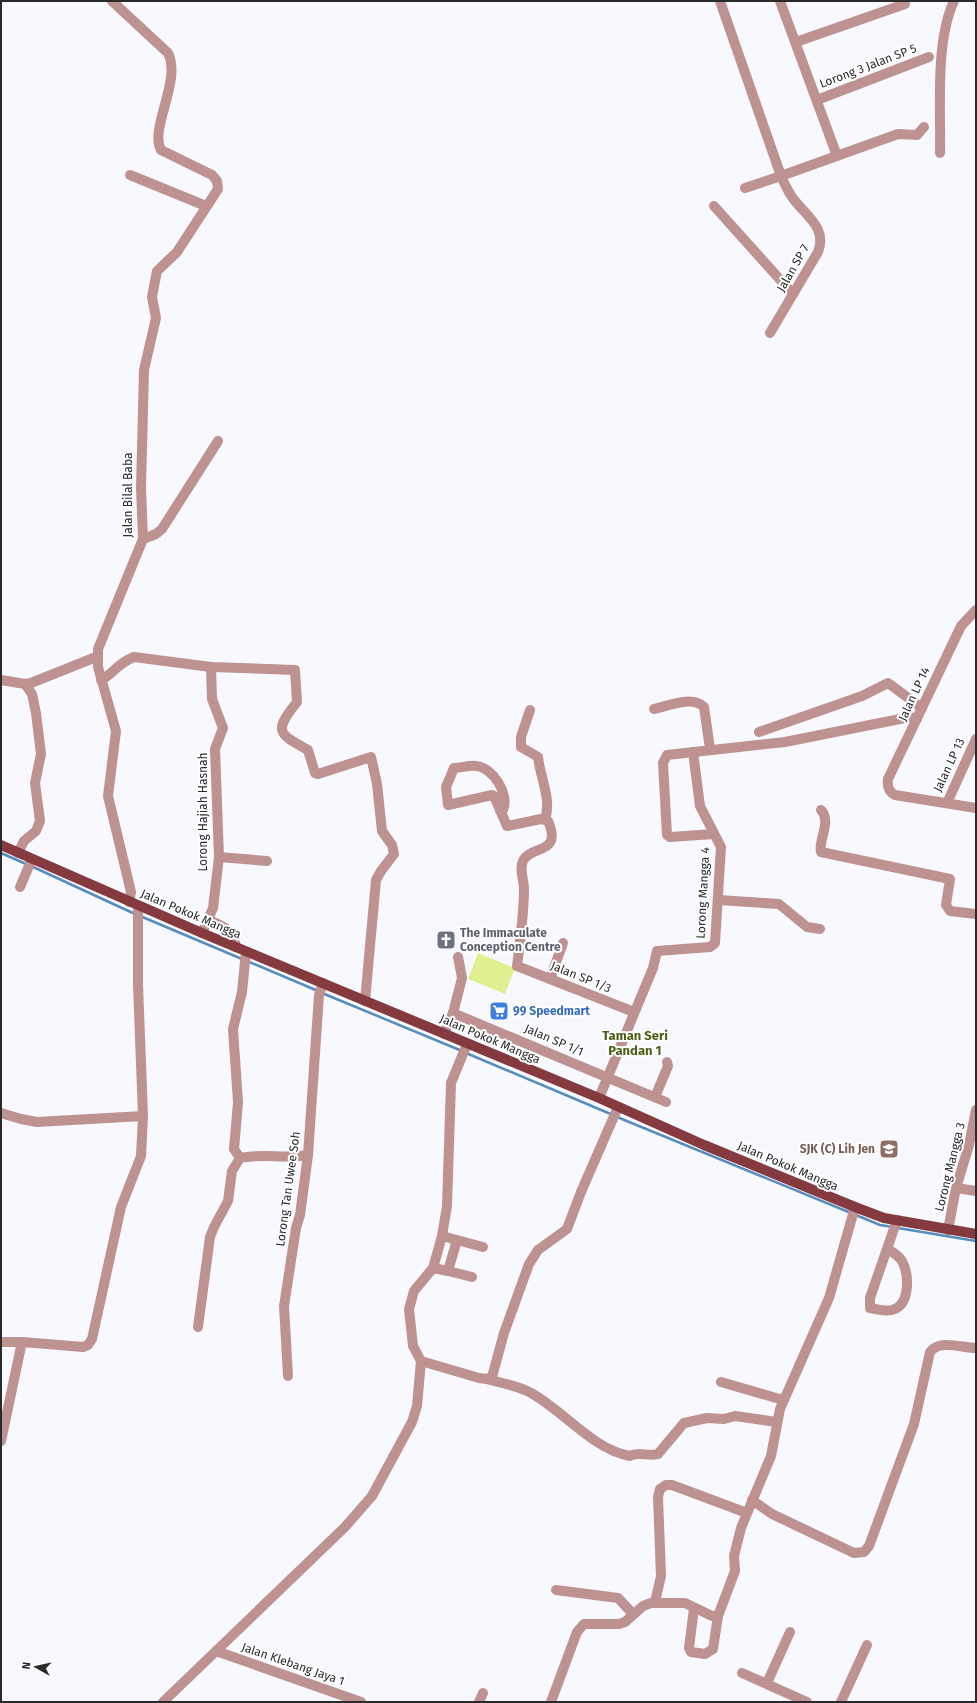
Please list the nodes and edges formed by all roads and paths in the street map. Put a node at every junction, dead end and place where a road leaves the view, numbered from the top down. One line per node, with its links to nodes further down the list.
1 (112, 1): 15 (street, Jalan Bilal Baba)
2 (720, 1): 13 (street)
3 (780, 1): 6 (street)
4 (954, 1): 10 (street)
5 (904, 4): 6 (street)
6 (796, 42): 8 (street)
7 (929, 57): 8 (street, Lorong 3 Jalan SP 5)
8 (817, 100): 11 (street)
9 (924, 127): 11 (street)
10 (940, 153)
11 (837, 156): 13 (street)
12 (130, 175): 15 (street)
13 (781, 176): 14 (street); 17 (street, Jalan SP 7)
14 (746, 188)
15 (206, 206): 20 (street, Jalan Bilal Baba)
16 (714, 206): 17 (street)
17 (793, 294): 18 (street, Jalan SP 7)
18 (770, 333)
19 (218, 441): 20 (street)
20 (143, 539): 22 (street, Jalan Bilal Baba)
21 (976, 610): 27 (street, Jalan LP 14)
22 (96, 657): 25 (street, Jalan Bilal Baba); 26 (street)
23 (212, 667): 25 (street); 43 (street, Lorong Hajiah Hasnah); 59 (street)
24 (1, 680): 26 (street)
25 (101, 680): 48 (street, Jalan Bilal Baba)
26 (25, 684): 42 (street)
27 (922, 708): 30 (street, Jalan LP 14); 31 (street)
28 (654, 709): 33 (street)
29 (530, 710): 39 (street)
30 (917, 719): 33 (street); 35 (street, Jalan LP 14)
31 (759, 732)
32 (976, 740): 35 (street, Jalan LP 13)
33 (710, 749): 34 (street)
34 (693, 752): 40 (street, Lorong Mangga 4); 40 (street)
35 (947, 803): 36 (street)
36 (976, 808)
37 (821, 810): 49 (street)
38 (500, 811): 38 (street); 39 (street)
39 (545, 819): 57 (street, Jalan SP 1/3)
40 (714, 834): 47 (street, Lorong Mangga 4)
41 (1, 845): 42 (main road, Jalan Pokok Mangga)
42 (18, 853): 45 (main road, Jalan Pokok Mangga)
43 (219, 857): 44 (street); 50 (street, Lorong Hajiah Hasnah)
44 (267, 861)
45 (30, 864): 46 (street); 48 (main road, Jalan Pokok Mangga)
46 (20, 886)
47 (719, 900): 51 (street); 60 (street, Lorong Mangga 4)
48 (135, 907): 52 (main road, Jalan Pokok Mangga); 72 (street, Jalan Bilal Baba)
49 (976, 914)
50 (209, 920): 52 (street, Lorong Hajiah Hasnah); 54 (street)
51 (820, 929)
52 (202, 934): 54 (main road, Jalan Pokok Mangga)
53 (563, 943): 57 (street)
54 (236, 947): 55 (main road, Jalan Pokok Mangga)
55 (246, 952): 58 (main road, Jalan Pokok Mangga); 74 (street)
56 (458, 957): 61 (street)
57 (550, 979): 60 (street, Jalan SP 1/3)
58 (321, 988): 59 (main road, Jalan Pokok Mangga); 73 (street, Lorong Tan Uwee Soh)
59 (366, 1001): 62 (main road, Jalan Pokok Mangga)
60 (634, 1012): 65 (street, Lorong Mangga 4)
61 (453, 1013): 62 (street); 65 (street, Jalan SP 1/1)
62 (444, 1034): 63 (main road, Jalan Pokok Mangga)
63 (464, 1049): 67 (main road, Jalan Pokok Mangga); 81 (street)
64 (667, 1062): 66 (street)
65 (608, 1077): 66 (street, Jalan SP 1/1); 67 (street, Lorong Mangga 4)
66 (655, 1097): 68 (street, Jalan SP 1/1)
67 (599, 1098): 70 (main road, Jalan Pokok Mangga)
68 (666, 1102)
69 (976, 1110): 75 (street, Lorong Mangga 3)
70 (616, 1112): 77 (main road, Jalan Pokok Mangga); 94 (street)
71 (1, 1113): 72 (street)
72 (143, 1116): 90 (street, Jalan Bilal Baba)
73 (308, 1155): 74 (street); 93 (street, Lorong Tan Uwee Soh)
74 (240, 1158): 88 (street)
75 (956, 1188): 76 (street); 79 (street, Lorong Mangga 3)
76 (976, 1192)
77 (853, 1212): 78 (main road, Jalan Pokok Mangga); 96 (street)
78 (896, 1226): 79 (main road, Jalan Pokok Mangga); 84 (street)
79 (948, 1230): 80 (main road, Jalan Pokok Mangga)
80 (976, 1234)
81 (442, 1236): 82 (street); 85 (street)
82 (457, 1240): 83 (street); 86 (street)
83 (483, 1247)
84 (887, 1250): 84 (street)
85 (433, 1268): 86 (street); 92 (street)
86 (448, 1271): 87 (street)
87 (472, 1277)
88 (198, 1327)
89 (1, 1342): 90 (street, Jalan Bilal Baba)
90 (22, 1342): 98 (street)
91 (976, 1348): 99 (street)
92 (422, 1361): 94 (street); 108 (street)
93 (288, 1376)
94 (487, 1379): 97 (street)
95 (721, 1382): 96 (street)
96 (783, 1400): 97 (street)
97 (777, 1422): 99 (street)
98 (1, 1441)
99 (752, 1500): 100 (street)
100 (747, 1513): 102 (street); 105 (street)
101 (556, 1590): 104 (street)
102 (655, 1602): 103 (street); 104 (street)
103 (694, 1608): 105 (street); 105 (street)
104 (633, 1614): 113 (street)
105 (718, 1616)
106 (790, 1632): 110 (street)
107 (868, 1645): 115 (street)
108 (216, 1651): 111 (street); 112 (street, Jalan Klebang Jaya 1)
109 (742, 1673): 110 (street)
110 (767, 1683): 114 (street)
111 (164, 1702)
112 (361, 1702)
113 (551, 1702)
114 (807, 1702)
115 (841, 1702)

